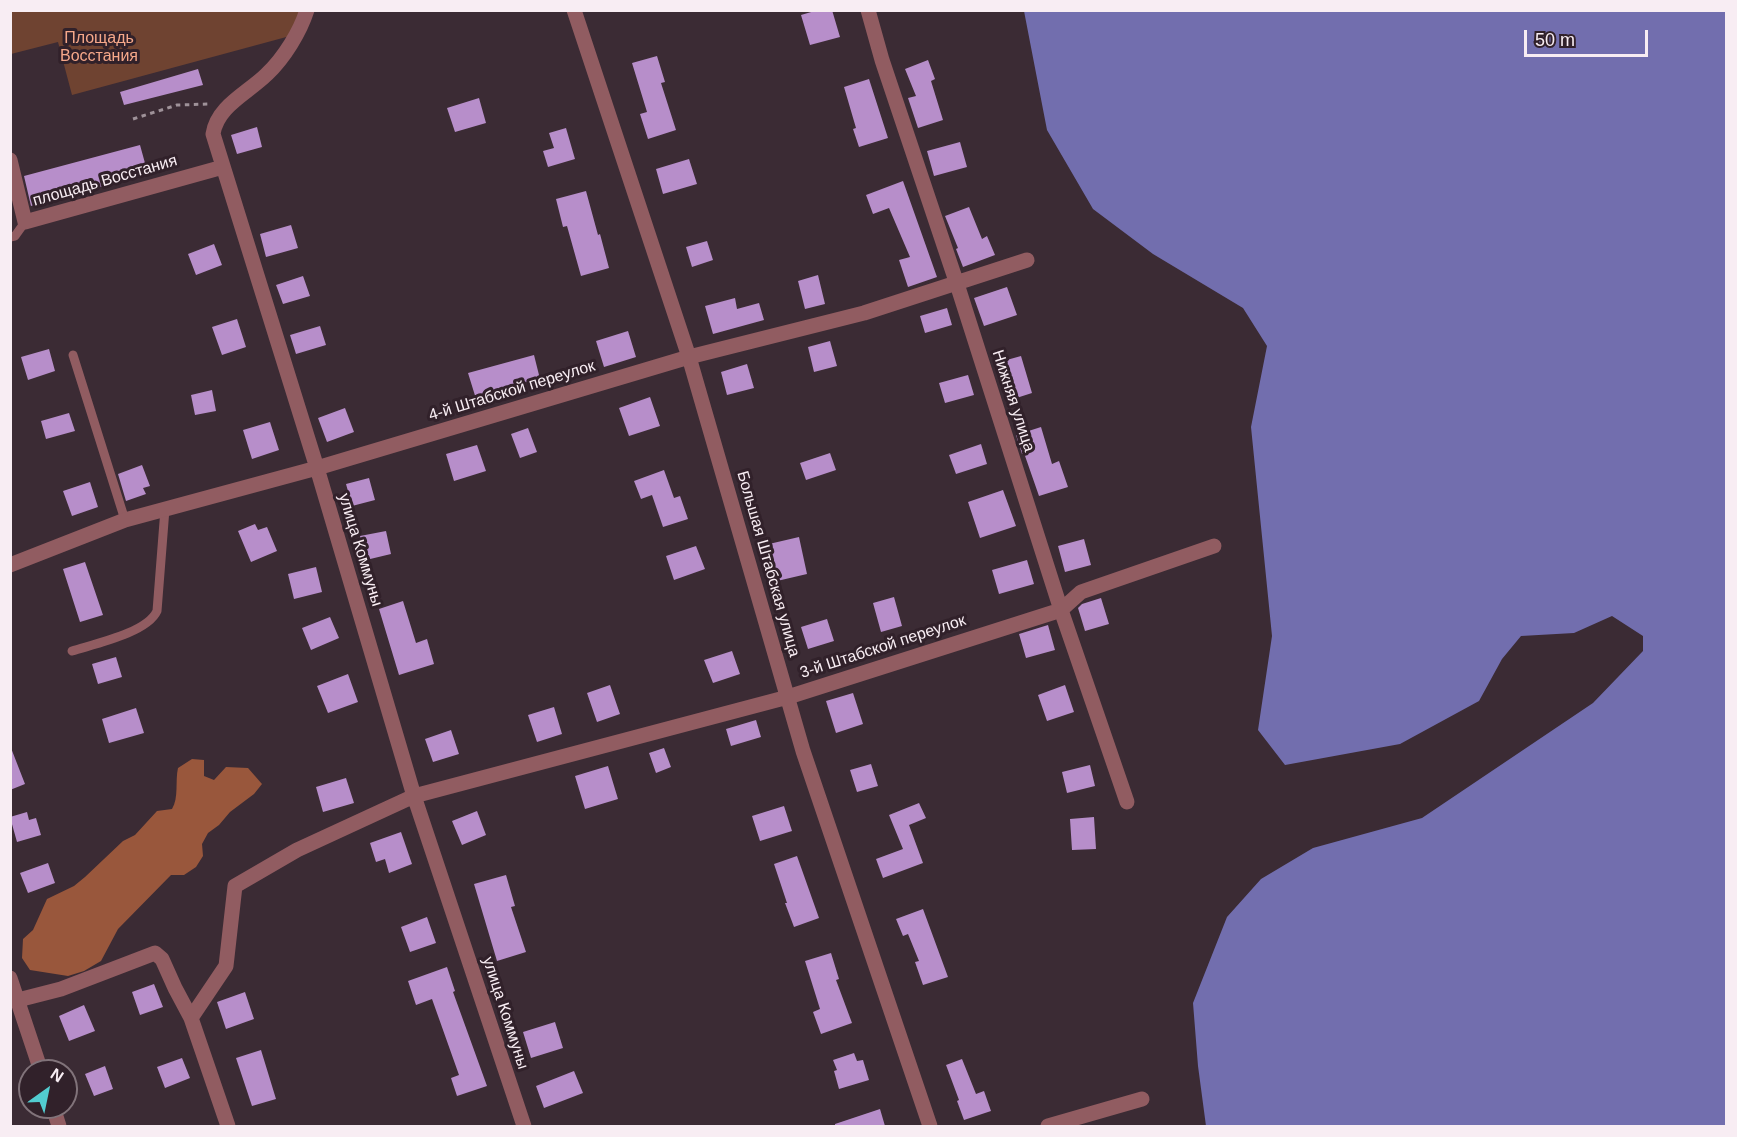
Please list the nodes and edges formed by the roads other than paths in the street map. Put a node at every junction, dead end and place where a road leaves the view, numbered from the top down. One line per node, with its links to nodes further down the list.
1 (307, 10): 5 (street, улица Коммуны)
2 (574, 10): 11 (street, Большая Штабская улица)
3 (868, 10): 9 (street, Нижняя улица)
4 (10, 160): 6 (street, площадь Восстания)
5 (223, 166): 6 (street, площадь Восстания); 12 (street, улица Коммуны)
6 (25, 222): 7 (lane)
7 (10, 237)
8 (1027, 260): 9 (street, 4-й Штабской переулок)
9 (957, 284): 11 (street, 4-й Штабской переулок); 17 (street, Нижняя улица)
10 (73, 355): 14 (lane)
11 (689, 357): 12 (street, 4-й Штабской переулок); 19 (street, Большая Штабская улица)
12 (317, 468): 13 (street, 4-й Штабской переулок); 20 (street, улица Коммуны)
13 (165, 509): 14 (street, 4-й Штабской переулок); 18 (lane)
14 (125, 520): 16 (street, 4-й Штабской переулок)
15 (1214, 546): 17 (street, 3-й Штабской переулок)
16 (10, 565)
17 (1060, 610): 19 (street, 3-й Штабской переулок); 21 (street, Нижняя улица)
18 (72, 651)
19 (788, 697): 20 (street, 3-й Штабской переулок); 29 (street, Большая Штабская улица)
20 (414, 796): 24 (street, 3-й Штабской переулок); 28 (street, улица Коммуны)
21 (1127, 802)
22 (10, 978): 23 (street)
23 (18, 1000): 24 (street); 25 (street)
24 (191, 1018): 27 (street)
25 (37, 1059)
26 (1143, 1099): 30 (street)
27 (228, 1126)
28 (524, 1126)
29 (930, 1126)
30 (1048, 1126)

